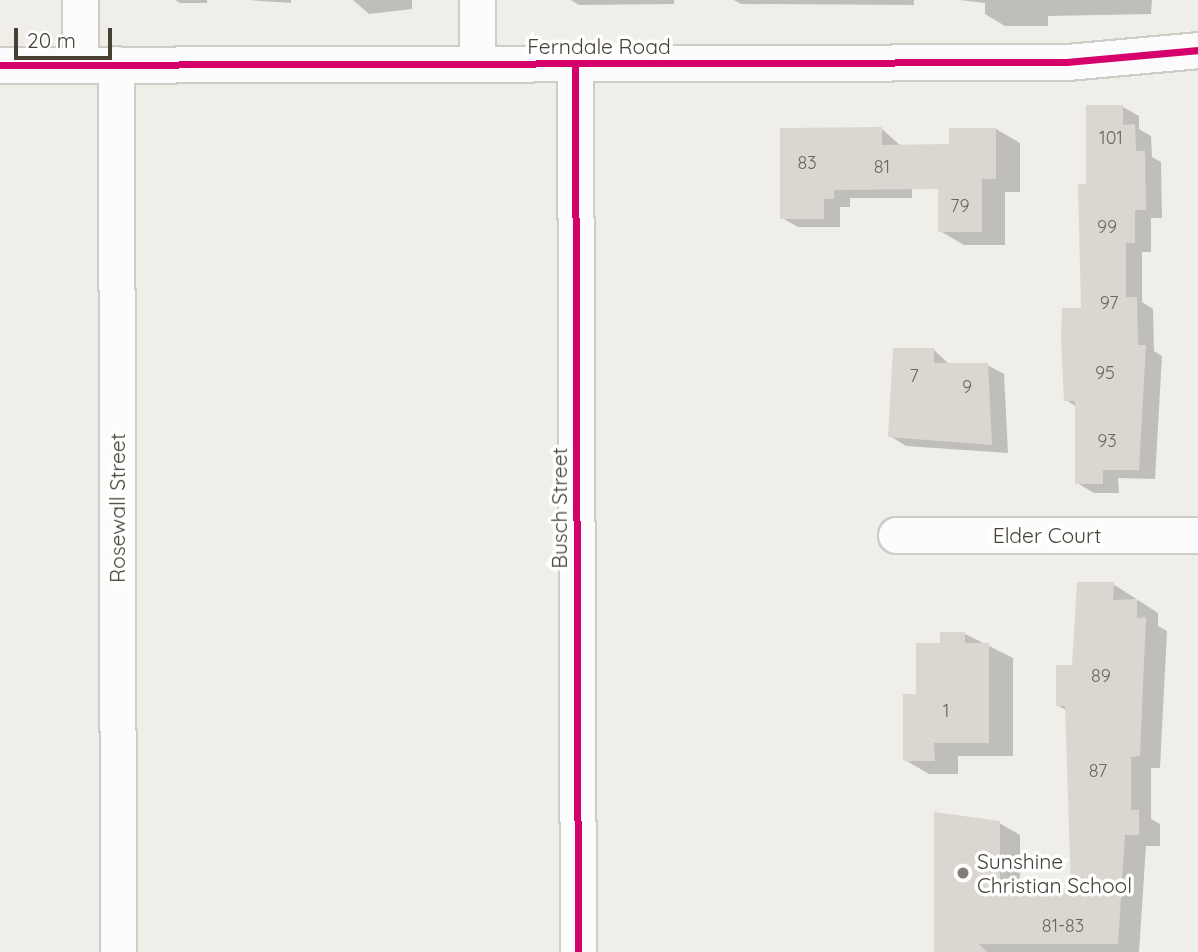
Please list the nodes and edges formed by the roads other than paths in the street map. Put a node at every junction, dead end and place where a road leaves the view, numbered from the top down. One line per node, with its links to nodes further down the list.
1 (80, 0): 9 (street)
2 (477, 0): 4 (street)
3 (1198, 50): 5 (street, Ferndale Road)
4 (477, 62): 6 (street, Ferndale Road); 7 (street, Ferndale Road)
5 (1066, 62): 7 (street, Ferndale Road); 10 (street, Ferndale Road)
6 (116, 64): 9 (street, Ferndale Road); 13 (street, Rosewall Street)
7 (575, 64): 14 (street, Busch Street)
8 (0, 65): 9 (street, Ferndale Road)
9 (80, 65)
10 (1198, 74)
11 (896, 535): 12 (street, Elder Court)
12 (1198, 535)
13 (118, 952)
14 (578, 952)

